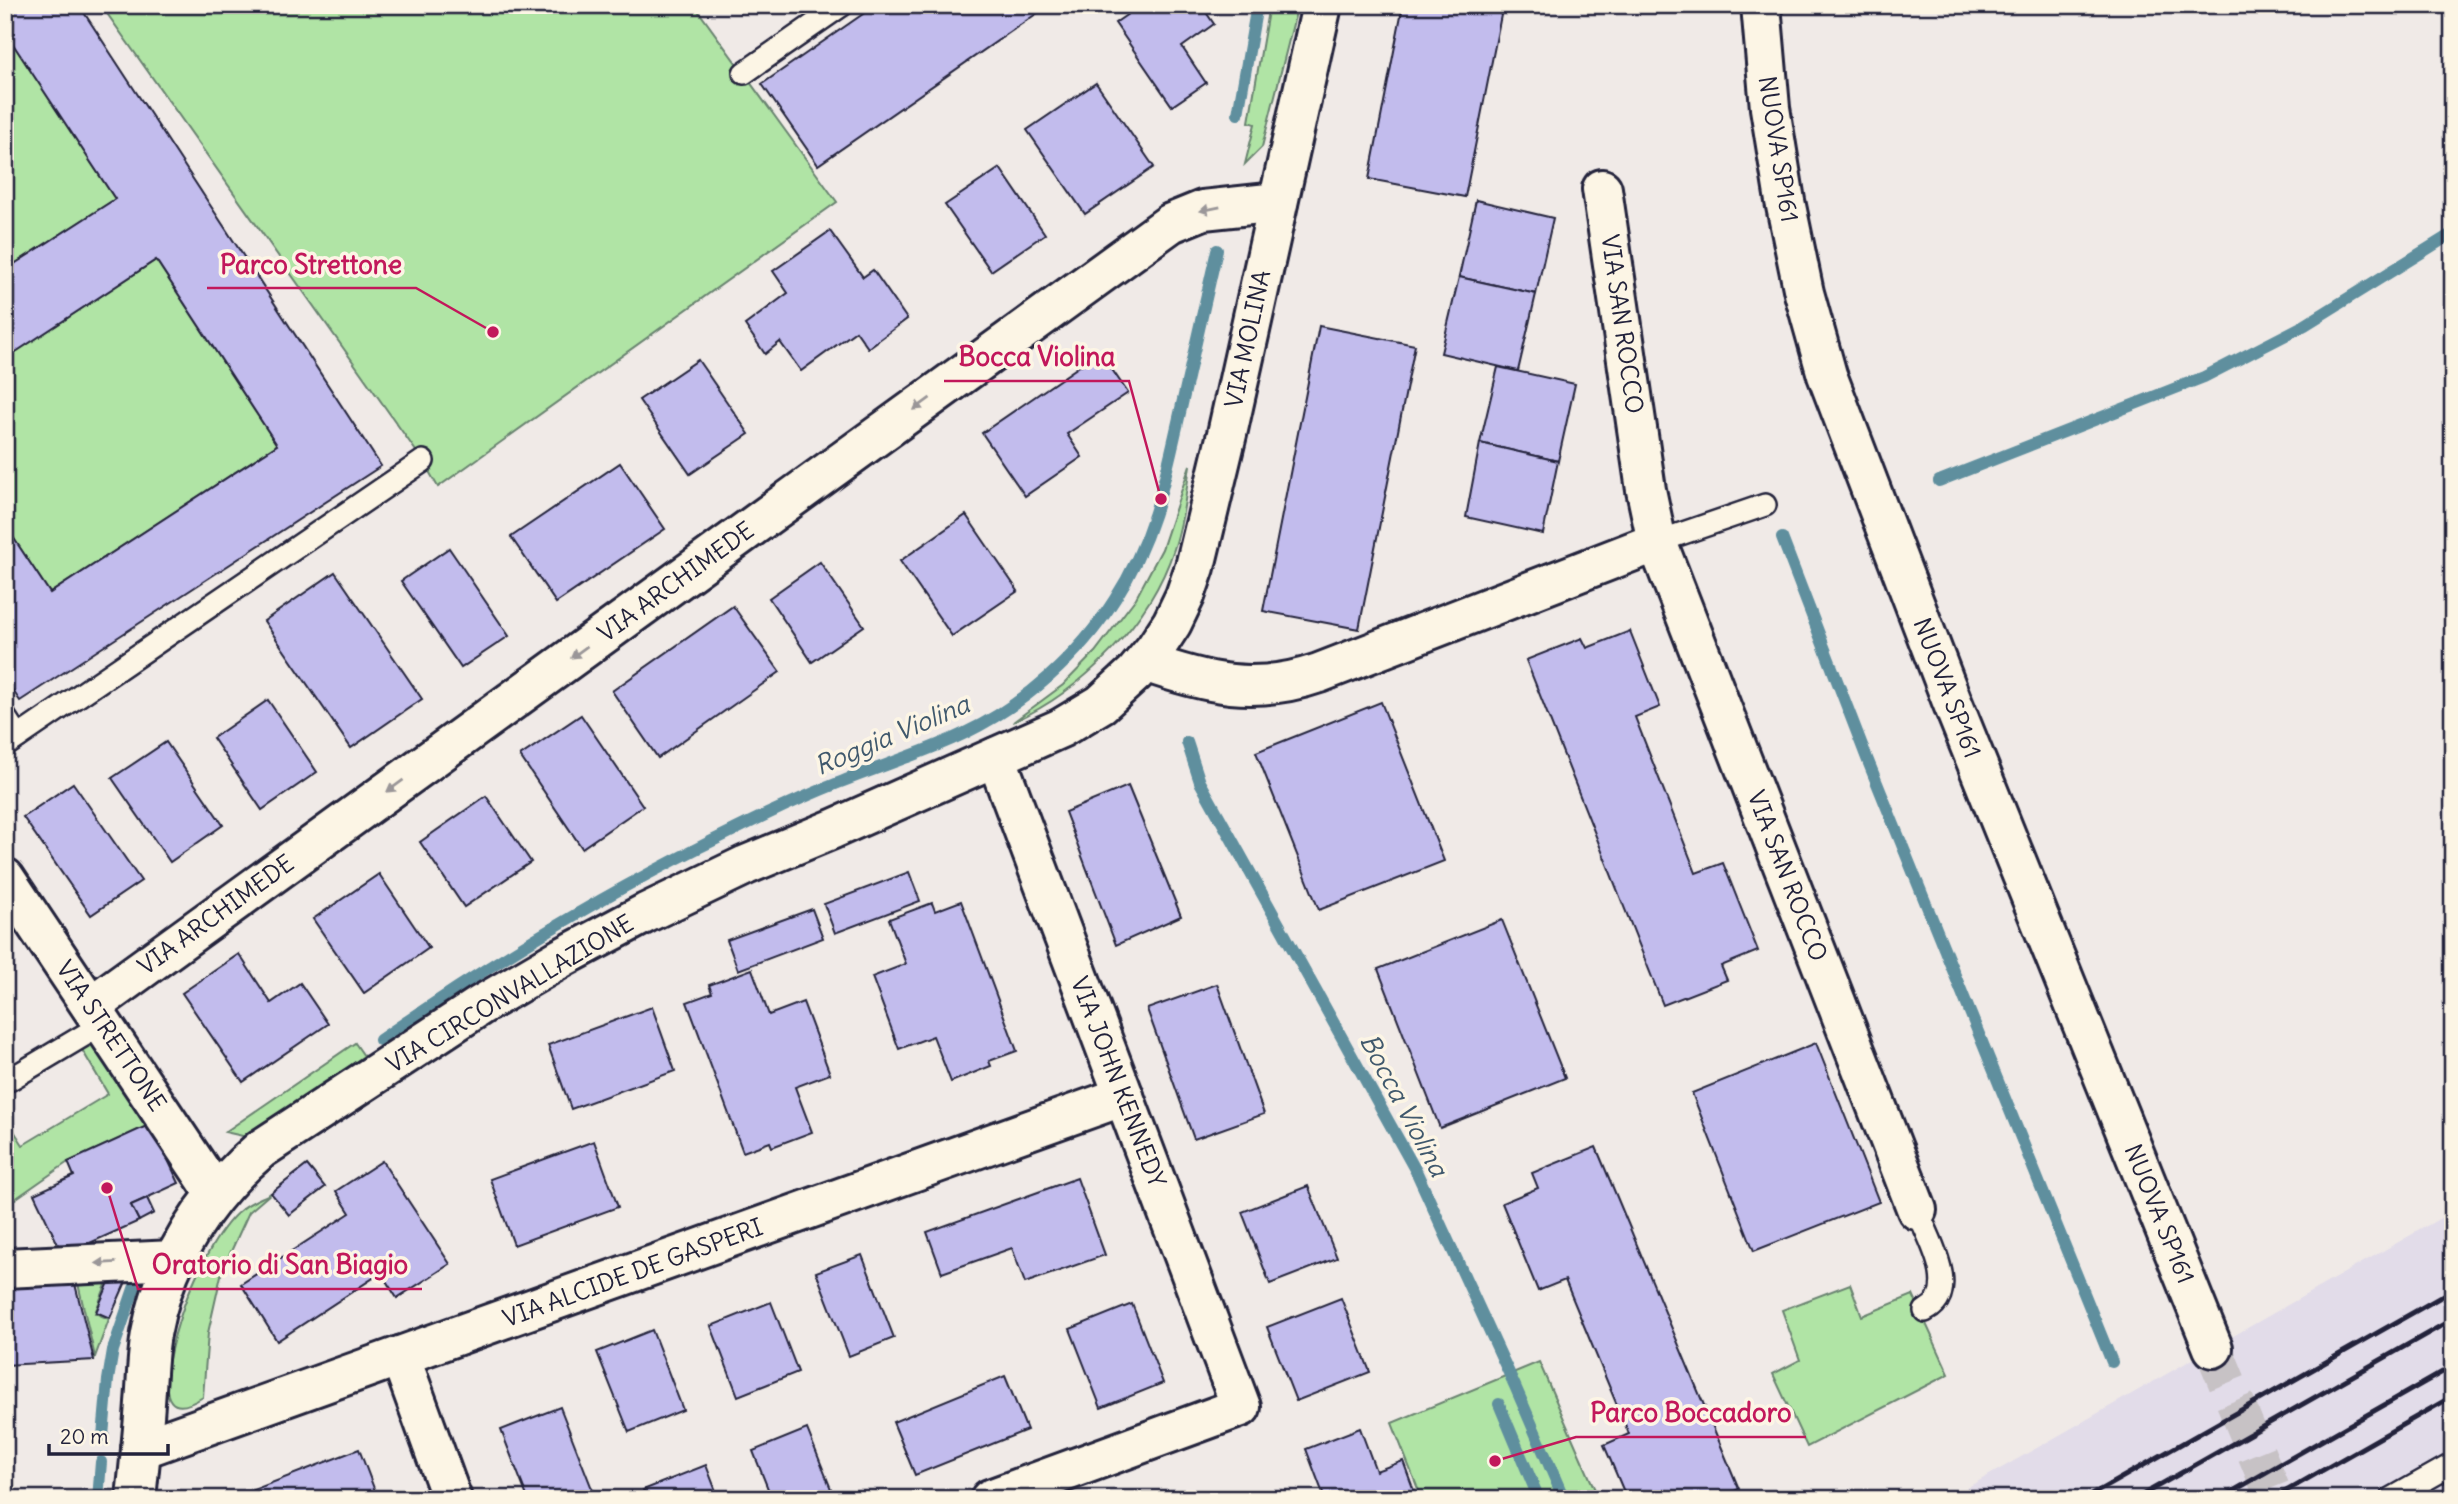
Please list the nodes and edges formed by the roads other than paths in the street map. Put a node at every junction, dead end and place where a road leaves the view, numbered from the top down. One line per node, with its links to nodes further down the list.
1 (842, 5): 4 (lane)
2 (1322, 5): 6 (street, VIA MOLINA)
3 (1761, 5): 23 (street, NUOVA SP161)
4 (744, 73)
5 (1602, 189): 9 (street, VIA SAN ROCCO)
6 (1278, 202): 10 (street, VIA MOLINA); 15 (street, VIA ARCHIMEDE, one-way to 15)
7 (423, 461): 12 (lane)
8 (1765, 505): 9 (lane)
9 (1657, 541): 10 (street); 19 (street, VIA SAN ROCCO)
10 (1145, 662): 13 (street, VIA CIRCONVALLAZIONE)
11 (5, 717): 12 (lane)
12 (12, 741)
13 (996, 757): 17 (street, VIA JOHN KENNEDY); 18 (street, VIA CIRCONVALLAZIONE)
14 (5, 878): 15 (street, VIA STRETTONE)
15 (97, 1015): 16 (lane); 18 (street, VIA STRETTONE)
16 (5, 1073)
17 (1124, 1096): 24 (street, VIA ALCIDE DE GASPERI); 29 (street, VIA JOHN KENNEDY)
18 (216, 1194): 20 (street, VIA CIRCONVALLAZIONE)
19 (1917, 1210): 22 (lane)
20 (174, 1260): 21 (street, one-way to 21); 25 (street, VIA CIRCONVALLAZIONE)
21 (5, 1268)
22 (1924, 1311)
23 (2213, 1348)
24 (400, 1356): 25 (street, VIA ALCIDE DE GASPERI); 28 (street)
25 (141, 1449): 27 (street, VIA CIRCONVALLAZIONE)
26 (2453, 1464): 30 (lane)
27 (136, 1499)
28 (452, 1499)
29 (990, 1499)
30 (2391, 1499)

